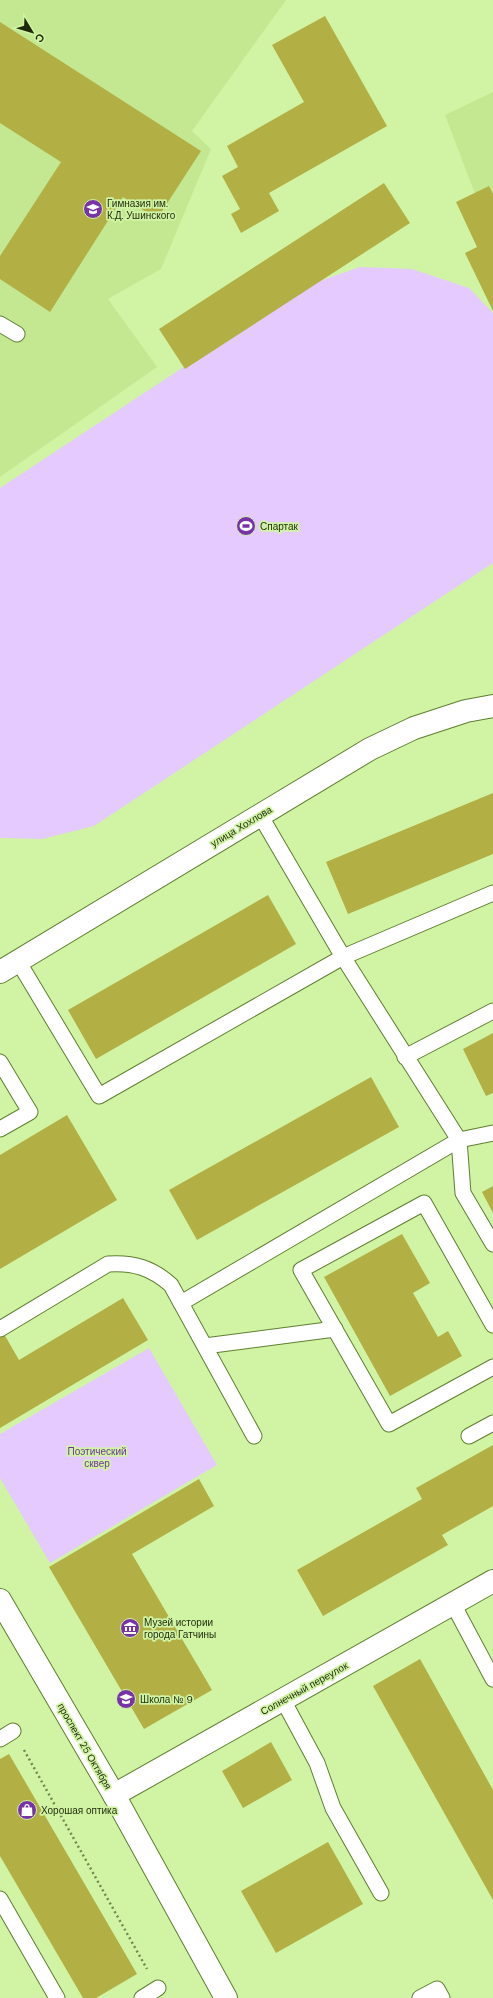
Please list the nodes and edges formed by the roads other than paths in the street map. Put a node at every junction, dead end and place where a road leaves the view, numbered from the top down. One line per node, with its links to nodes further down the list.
1 (0, 324): 2 (lane)
2 (17, 334)
3 (493, 706): 4 (street, улица Хохлова)
4 (260, 815): 6 (lane); 7 (street, улица Хохлова)
5 (493, 893): 6 (lane)
6 (343, 957): 7 (lane); 10 (lane)
7 (18, 960): 8 (street, улица Хохлова)
8 (0, 972)
9 (493, 1011): 10 (lane)
10 (405, 1057): 14 (lane)
11 (0, 1062): 12 (lane)
12 (0, 1130)
13 (493, 1133): 14 (lane)
14 (459, 1140): 15 (lane); 16 (lane)
15 (493, 1244)
16 (181, 1302): 18 (lane); 20 (lane)
17 (493, 1324): 19 (lane)
18 (0, 1329)
19 (335, 1329): 20 (lane); 21 (lane)
20 (205, 1346): 23 (lane)
21 (493, 1367)
22 (493, 1423): 24 (lane)
23 (254, 1436)
24 (469, 1436)
25 (493, 1581): 27 (street, Солнечный переулок)
26 (0, 1600): 32 (street, проспект 25 Октября)
27 (453, 1604): 28 (lane); 29 (street, Солнечный переулок)
28 (493, 1678)
29 (283, 1700): 32 (street, Солнечный переулок); 33 (lane)
30 (13, 1730): 31 (lane)
31 (0, 1739)
32 (114, 1795): 38 (street, проспект 25 Октября)
33 (382, 1893)
34 (0, 1900): 36 (lane)
35 (158, 1988): 37 (lane)
36 (57, 1998)
37 (142, 1998)
38 (226, 1998)
39 (420, 1998): 40 (lane)
40 (442, 1998)

